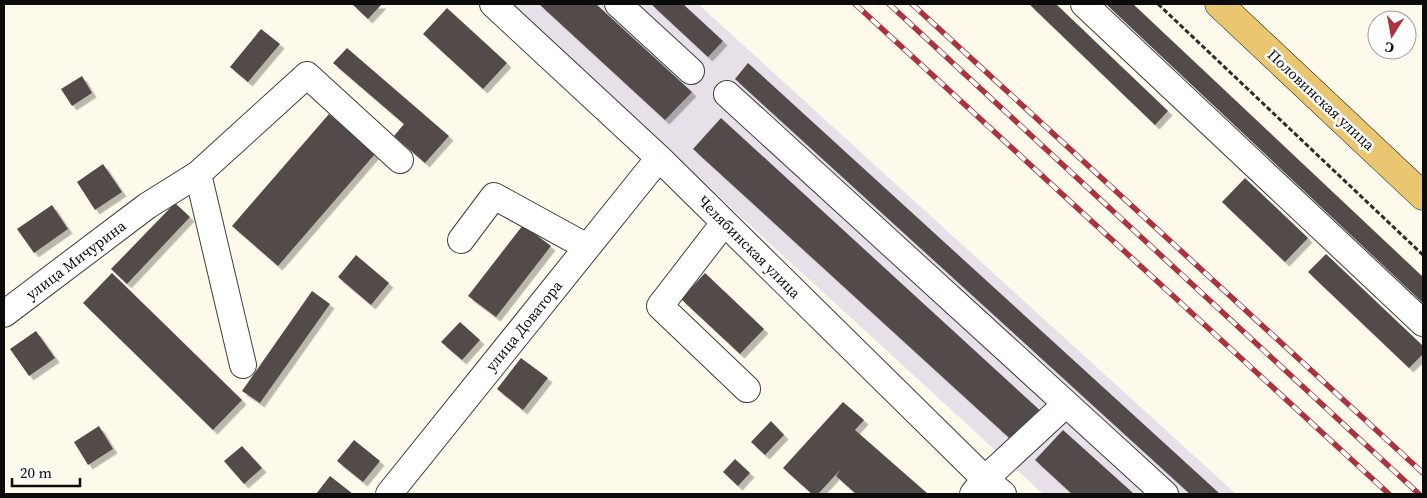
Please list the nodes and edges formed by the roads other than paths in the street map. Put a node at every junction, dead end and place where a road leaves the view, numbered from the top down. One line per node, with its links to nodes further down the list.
1 (493, 4): 7 (street, Челябинская улица)
2 (618, 4): 5 (street)
3 (1084, 4): 15 (street)
4 (1219, 4): 10 (main road, Половинская улица)
5 (691, 71)
6 (727, 94): 18 (street)
7 (659, 158): 11 (street, Челябинская улица); 13 (street, улица Доватора)
8 (400, 160): 9 (street, улица Мичурина)
9 (198, 174): 14 (street, улица Мичурина); 16 (street)
10 (1423, 196)
11 (724, 223): 17 (street); 19 (street, Челябинская улица)
12 (461, 240): 13 (street)
13 (587, 247): 20 (street, улица Доватора)
14 (4, 314)
15 (1423, 323)
16 (243, 364)
17 (747, 389)
18 (1066, 404): 19 (street); 21 (street)
19 (987, 489)
20 (389, 494)
21 (1165, 494)

